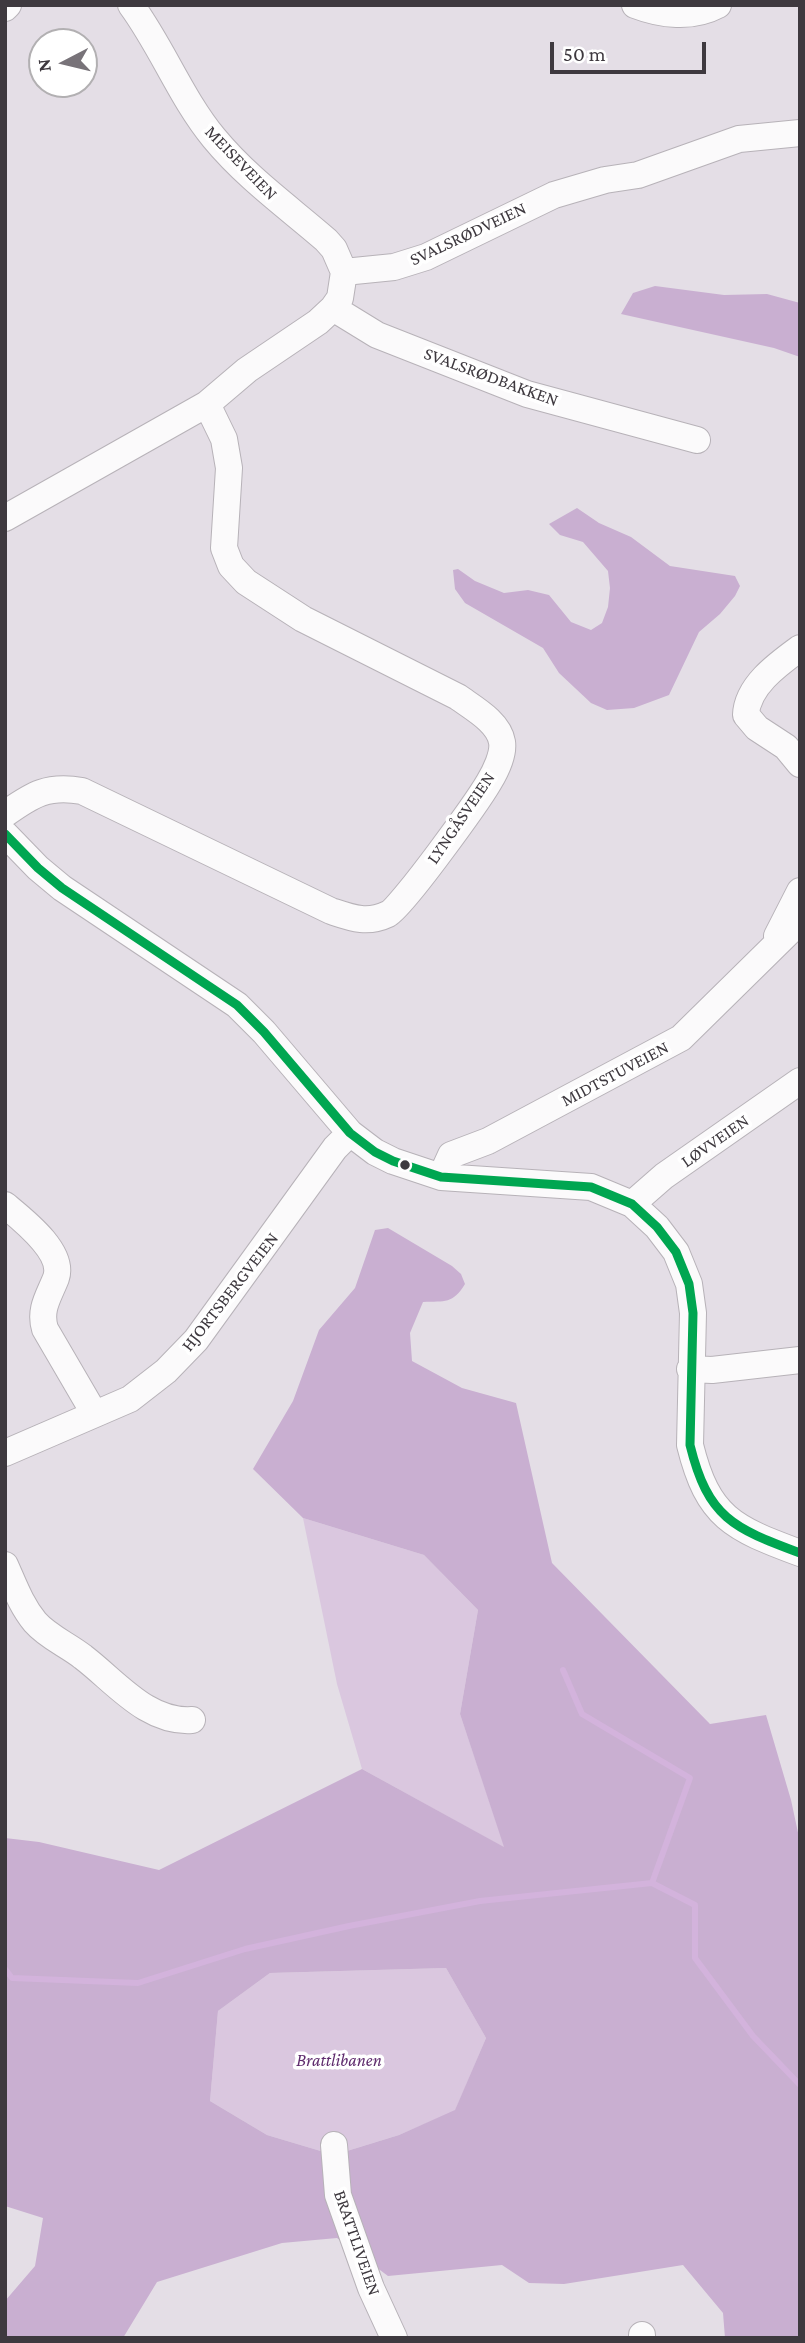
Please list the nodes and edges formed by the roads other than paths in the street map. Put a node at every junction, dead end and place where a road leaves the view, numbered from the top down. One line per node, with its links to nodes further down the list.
1 (131, 5): 5 (street, MEISEVEIEN)
2 (635, 5): 3 (street)
3 (718, 5)
4 (800, 133): 5 (street, SVALSRØDVEIEN)
5 (344, 272): 6 (street)
6 (333, 308): 7 (street); 8 (street, SVALSRØDBAKKEN)
7 (207, 404): 9 (street); 12 (street, LYNGÅSVEIEN)
8 (696, 440)
9 (5, 518)
10 (800, 648): 11 (street)
11 (800, 764)
12 (5, 814)
13 (5, 834): 18 (street)
14 (800, 891): 16 (street, MIDTSTUVEIEN)
15 (800, 920): 16 (street, MIDTSTUVEIEN)
16 (775, 945): 19 (street, MIDTSTUVEIEN)
17 (800, 1081): 20 (street, LØVVEIEN)
18 (350, 1133): 19 (street); 24 (street, HJORTSBERGVEIEN)
19 (441, 1177): 20 (street)
20 (632, 1204): 23 (street)
21 (5, 1206): 24 (street)
22 (800, 1360): 23 (street)
23 (690, 1369): 26 (street)
24 (94, 1413): 25 (street, HJORTSBERGVEIEN)
25 (5, 1453)
26 (800, 1553)
27 (5, 1565): 28 (street)
28 (192, 1720)
29 (334, 2145): 30 (street, BRATTLIVEIEN)
30 (394, 2338)

